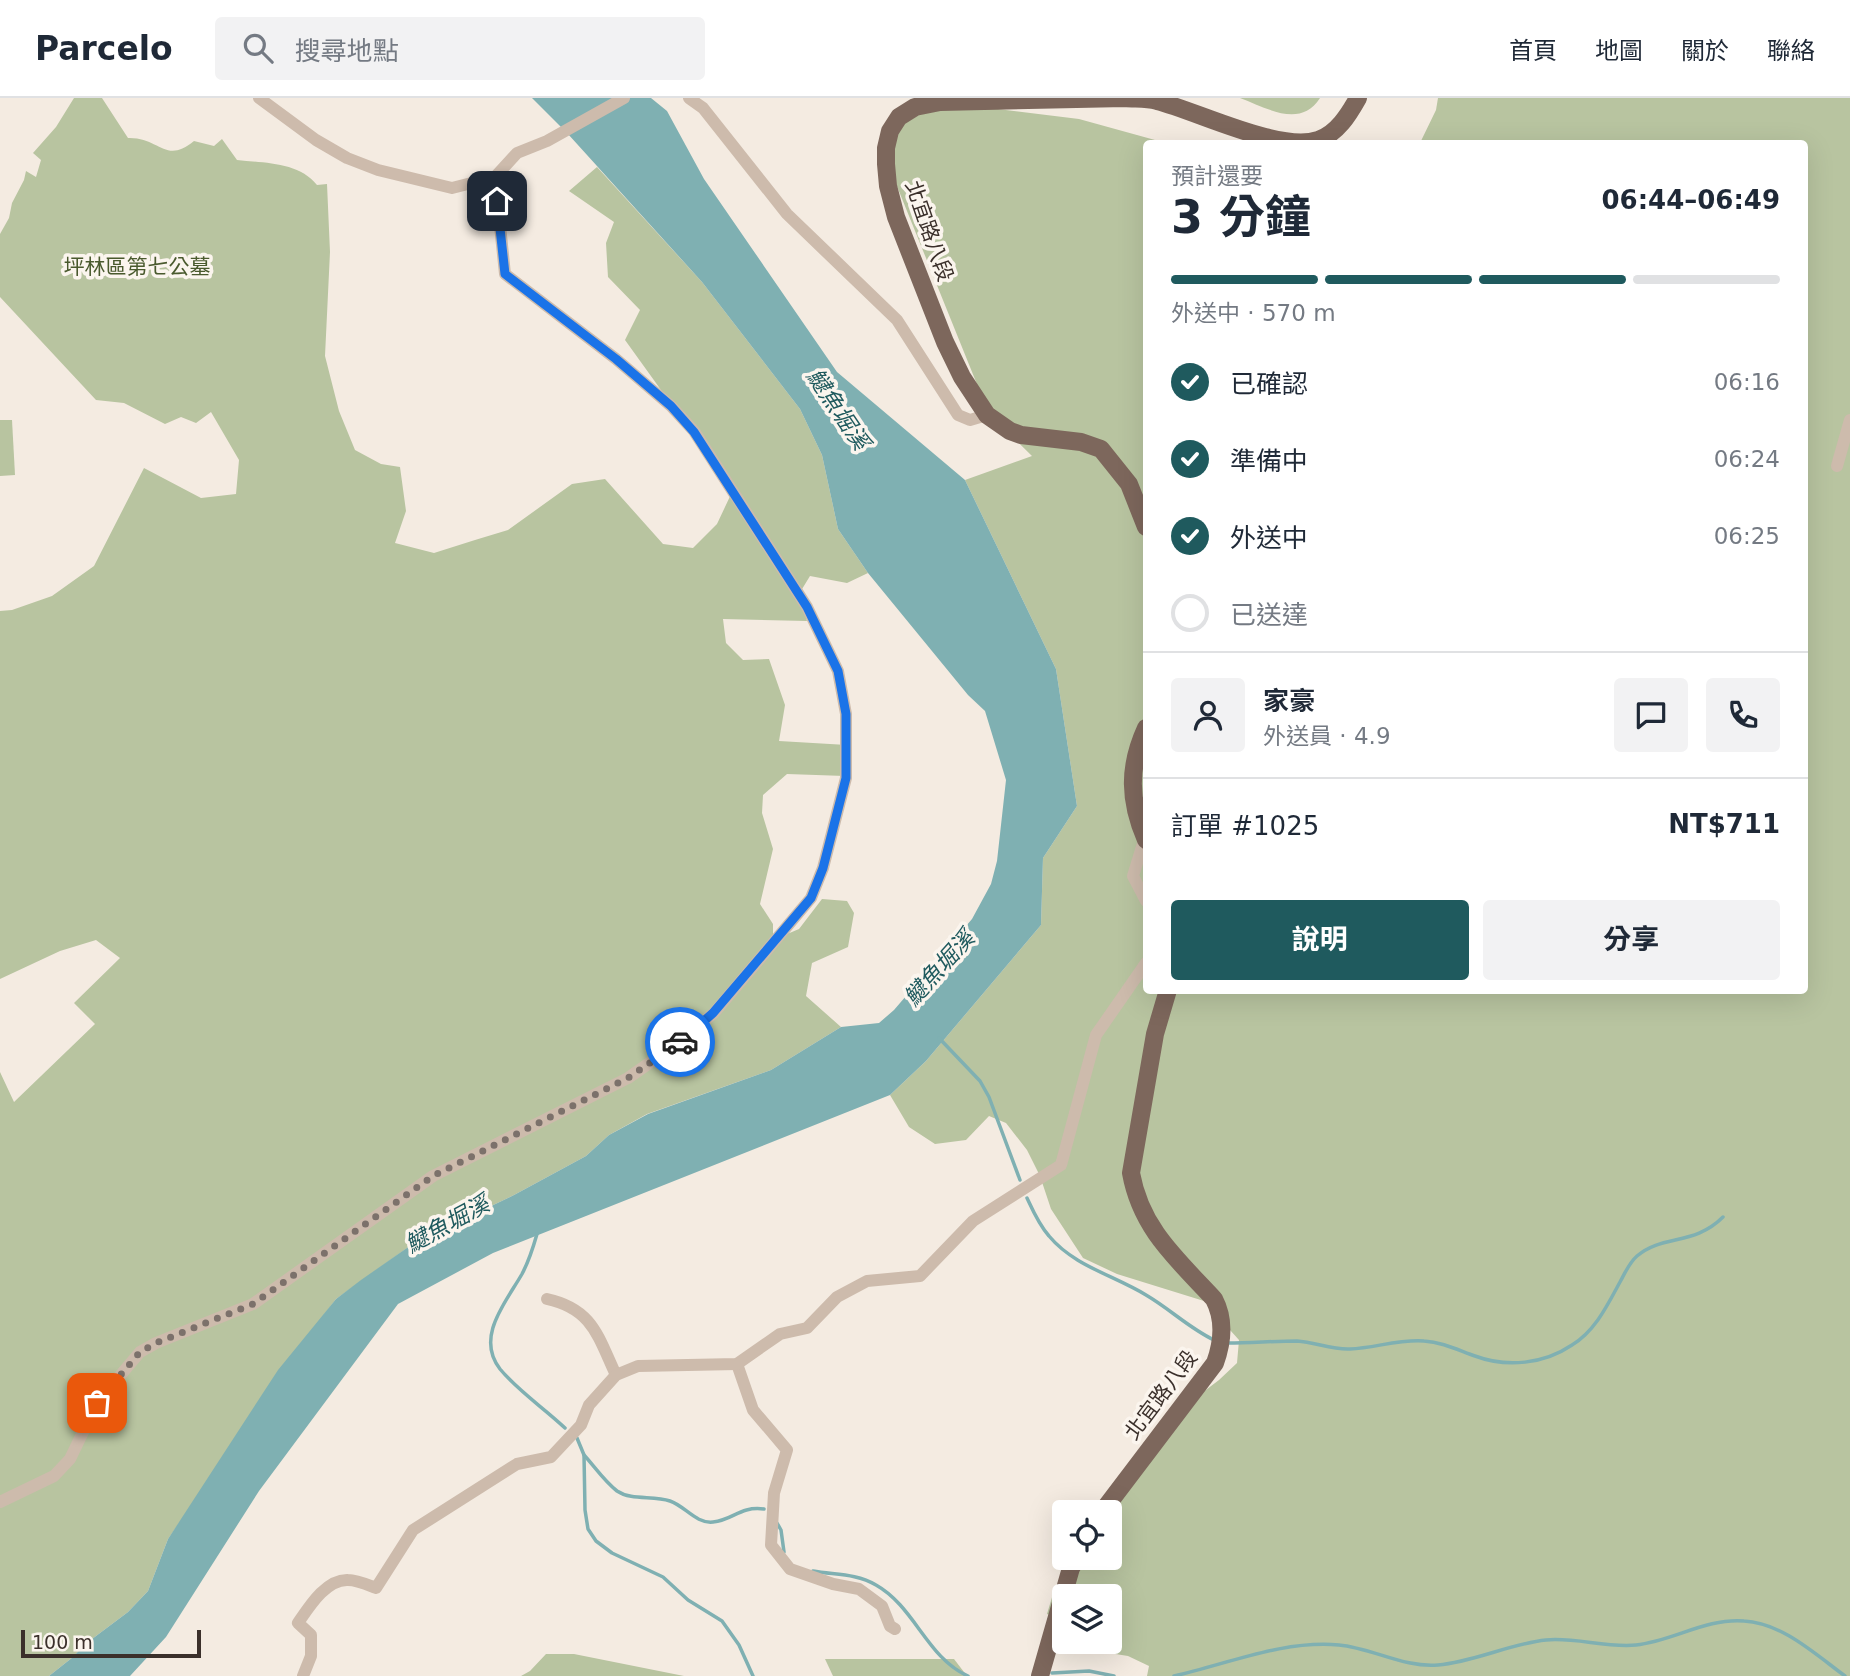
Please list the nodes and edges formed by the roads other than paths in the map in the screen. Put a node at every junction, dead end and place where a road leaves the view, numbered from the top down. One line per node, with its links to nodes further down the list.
1 (259, 98): 7 (street)
2 (624, 98): 7 (street)
3 (689, 98): 8 (street)
4 (1358, 98): 6 (main road, 北宜路八段)
5 (1277, 140): 8 (main road, 北宜路八段)
6 (1320, 140)
7 (495, 177): 22 (street)
8 (987, 415): 11 (main road, 北宜路八段)
9 (1850, 419): 10 (street)
10 (1838, 466)
11 (1143, 519)
12 (1143, 736): 13 (main road)
13 (1143, 832)
14 (1143, 845): 15 (street)
15 (1143, 895)
16 (1143, 967): 19 (street)
17 (1167, 994): 21 (main road, 北宜路八段)
18 (547, 1299): 20 (street)
19 (737, 1364): 20 (street); 24 (street)
20 (616, 1375): 25 (street)
21 (1111, 1500)
22 (0, 1502)
23 (1070, 1570): 26 (main road)
24 (895, 1629)
25 (303, 1676)
26 (1040, 1676)

